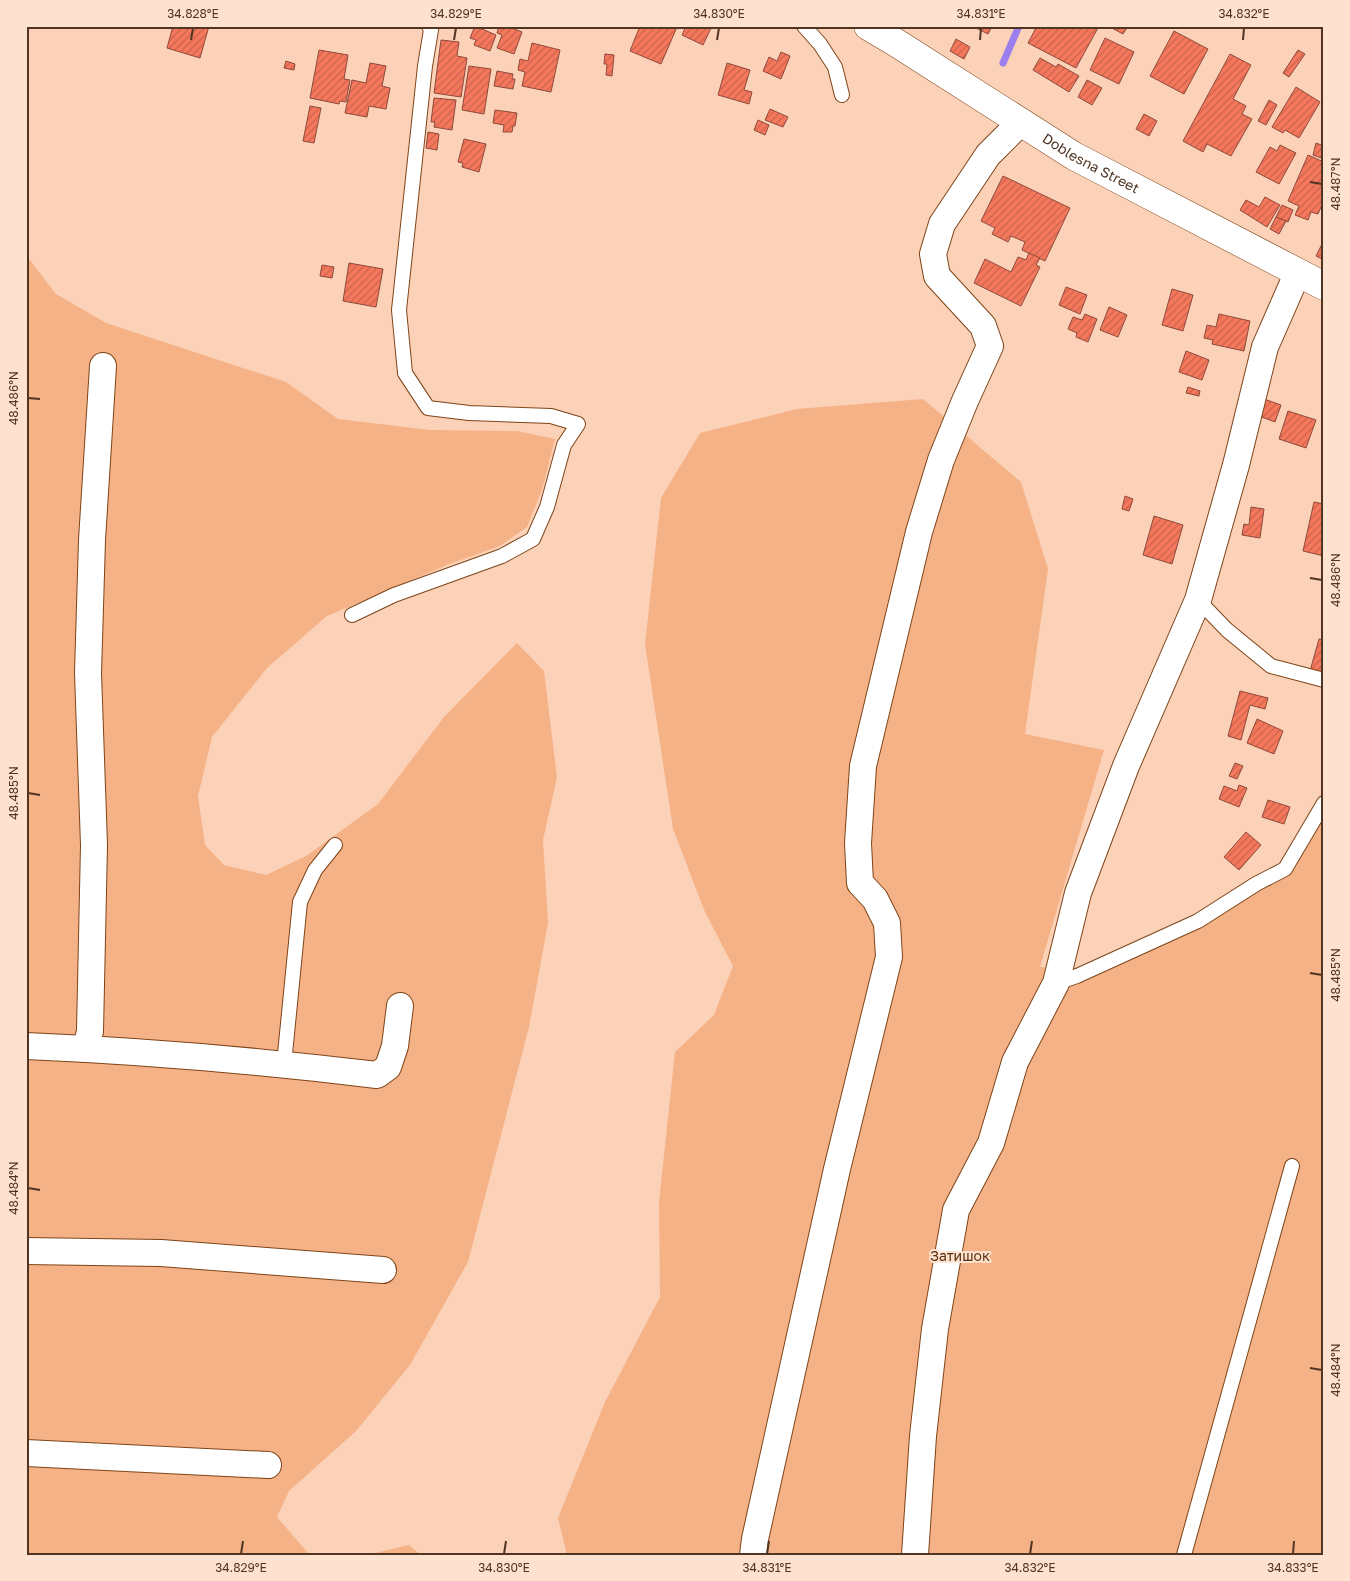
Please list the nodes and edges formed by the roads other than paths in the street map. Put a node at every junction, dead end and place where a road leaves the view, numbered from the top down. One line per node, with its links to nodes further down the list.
1 (429, 26): 10 (lane)
2 (804, 26): 4 (lane)
3 (868, 26): 5 (street, Doblesna Street)
4 (842, 95)
5 (1020, 123): 6 (street, Doblesna Street); 24 (street)
6 (1298, 274): 7 (street, Doblesna Street); 9 (street)
7 (1324, 286)
8 (103, 366): 17 (street)
9 (1198, 600): 11 (lane); 14 (street)
10 (352, 616)
11 (1324, 680)
12 (1324, 803): 14 (lane)
13 (335, 845): 18 (lane)
14 (1056, 983): 25 (street)
15 (400, 1006): 18 (street)
16 (26, 1046): 17 (street)
17 (86, 1048): 18 (street)
18 (284, 1064)
19 (1292, 1166): 26 (lane)
20 (26, 1251): 21 (street)
21 (383, 1270)
22 (26, 1453): 23 (street)
23 (268, 1465)
24 (753, 1555)
25 (915, 1555)
26 (1184, 1555)

